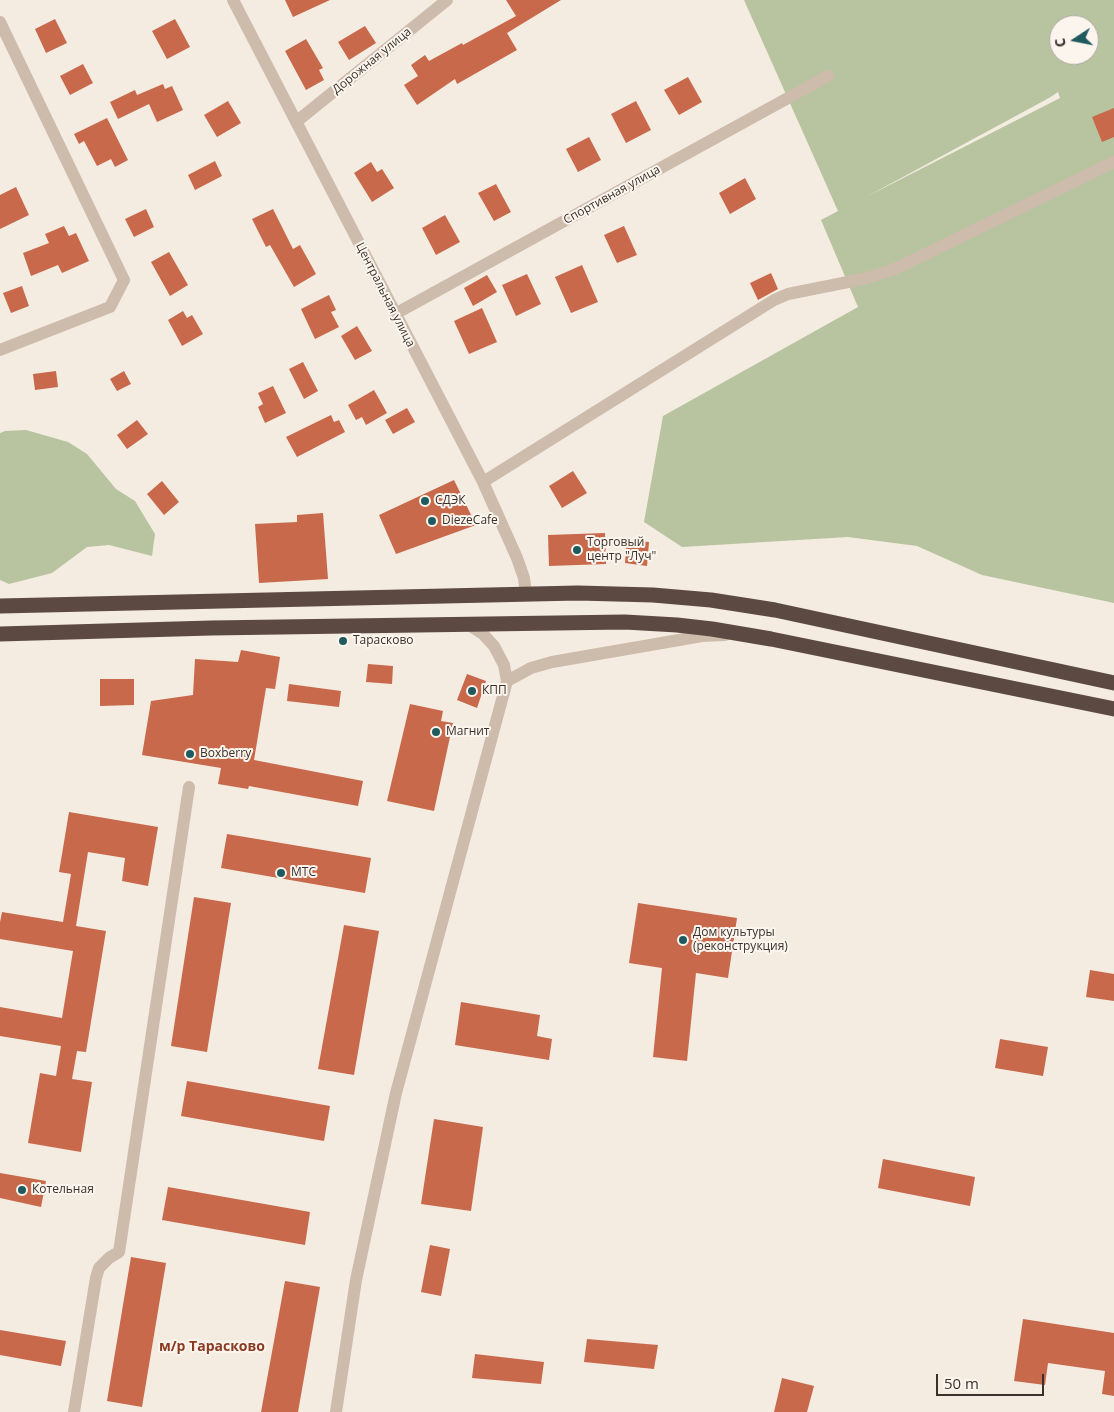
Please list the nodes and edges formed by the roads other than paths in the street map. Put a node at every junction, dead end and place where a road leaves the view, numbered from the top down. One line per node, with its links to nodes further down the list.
1 (233, 0): 5 (street, Центральная улица)
2 (447, 0): 5 (street, Дорожная улица)
3 (0, 22): 8 (street)
4 (828, 76): 7 (street, Спортивная улица)
5 (296, 122): 7 (street, Центральная улица)
6 (1114, 162): 9 (street)
7 (395, 314): 9 (street, Центральная улица)
8 (0, 350)
9 (482, 482): 10 (street, Центральная улица)
10 (526, 594): 11 (highway); 16 (highway)
11 (0, 606)
12 (469, 625): 13 (highway); 14 (highway); 15 (street)
13 (0, 634)
14 (743, 634): 15 (street); 17 (highway)
15 (507, 681): 20 (street)
16 (1114, 683)
17 (1114, 709)
18 (189, 787): 19 (street)
19 (74, 1412)
20 (336, 1412)

